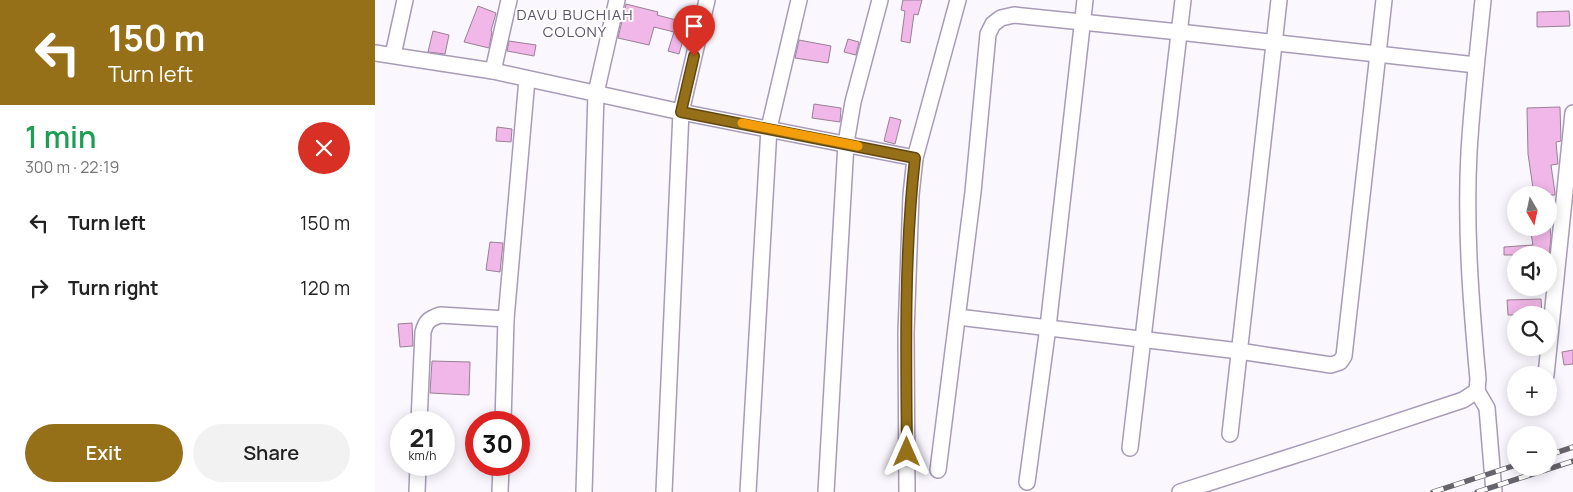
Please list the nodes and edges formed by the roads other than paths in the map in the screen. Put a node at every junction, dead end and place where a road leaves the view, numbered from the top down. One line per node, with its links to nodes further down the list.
1 (405, 0): 18 (street)
2 (509, 0): 20 (street)
3 (617, 0): 22 (street)
4 (707, 0): 23 (street)
5 (799, 0): 25 (street)
6 (880, 0): 26 (street)
7 (958, 0): 28 (street)
8 (1085, 0): 13 (street)
9 (1183, 0): 14 (street)
10 (1279, 0): 15 (street)
11 (1384, 0): 17 (street)
12 (1483, 0): 19 (street)
13 (1083, 22): 14 (street); 29 (street); 31 (street)
14 (1179, 32): 15 (street); 32 (street)
15 (1273, 42): 17 (street); 33 (street)
16 (375, 52): 18 (street)
17 (1378, 53): 19 (street); 33 (street)
18 (393, 56): 20 (street)
19 (1476, 64): 35 (street)
20 (493, 71): 21 (street)
21 (527, 79): 22 (street); 30 (street)
22 (596, 93): 23 (street); 46 (street)
23 (681, 112): 25 (street); 47 (street)
24 (1573, 113): 27 (street)
25 (769, 128): 26 (street); 48 (street)
26 (846, 143): 28 (street); 49 (street)
27 (1571, 144): 34 (street)
28 (915, 158): 50 (street)
29 (958, 317): 31 (street); 40 (street)
30 (506, 319): 36 (street); 37 (street)
31 (1048, 327): 32 (street); 43 (street)
32 (1144, 339): 33 (street); 39 (street)
33 (1239, 351): 38 (street)
34 (1547, 366)
35 (1477, 385): 51 (street); 52 (street)
36 (419, 411)
37 (503, 411)
38 (1230, 434)
39 (1130, 448)
40 (938, 470)
41 (418, 476): 44 (street)
42 (501, 476): 45 (street)
43 (1027, 482)
44 (417, 492)
45 (500, 492)
46 (584, 492)
47 (664, 492)
48 (748, 492)
49 (825, 492)
50 (907, 492)
51 (1181, 492)
52 (1494, 492)

